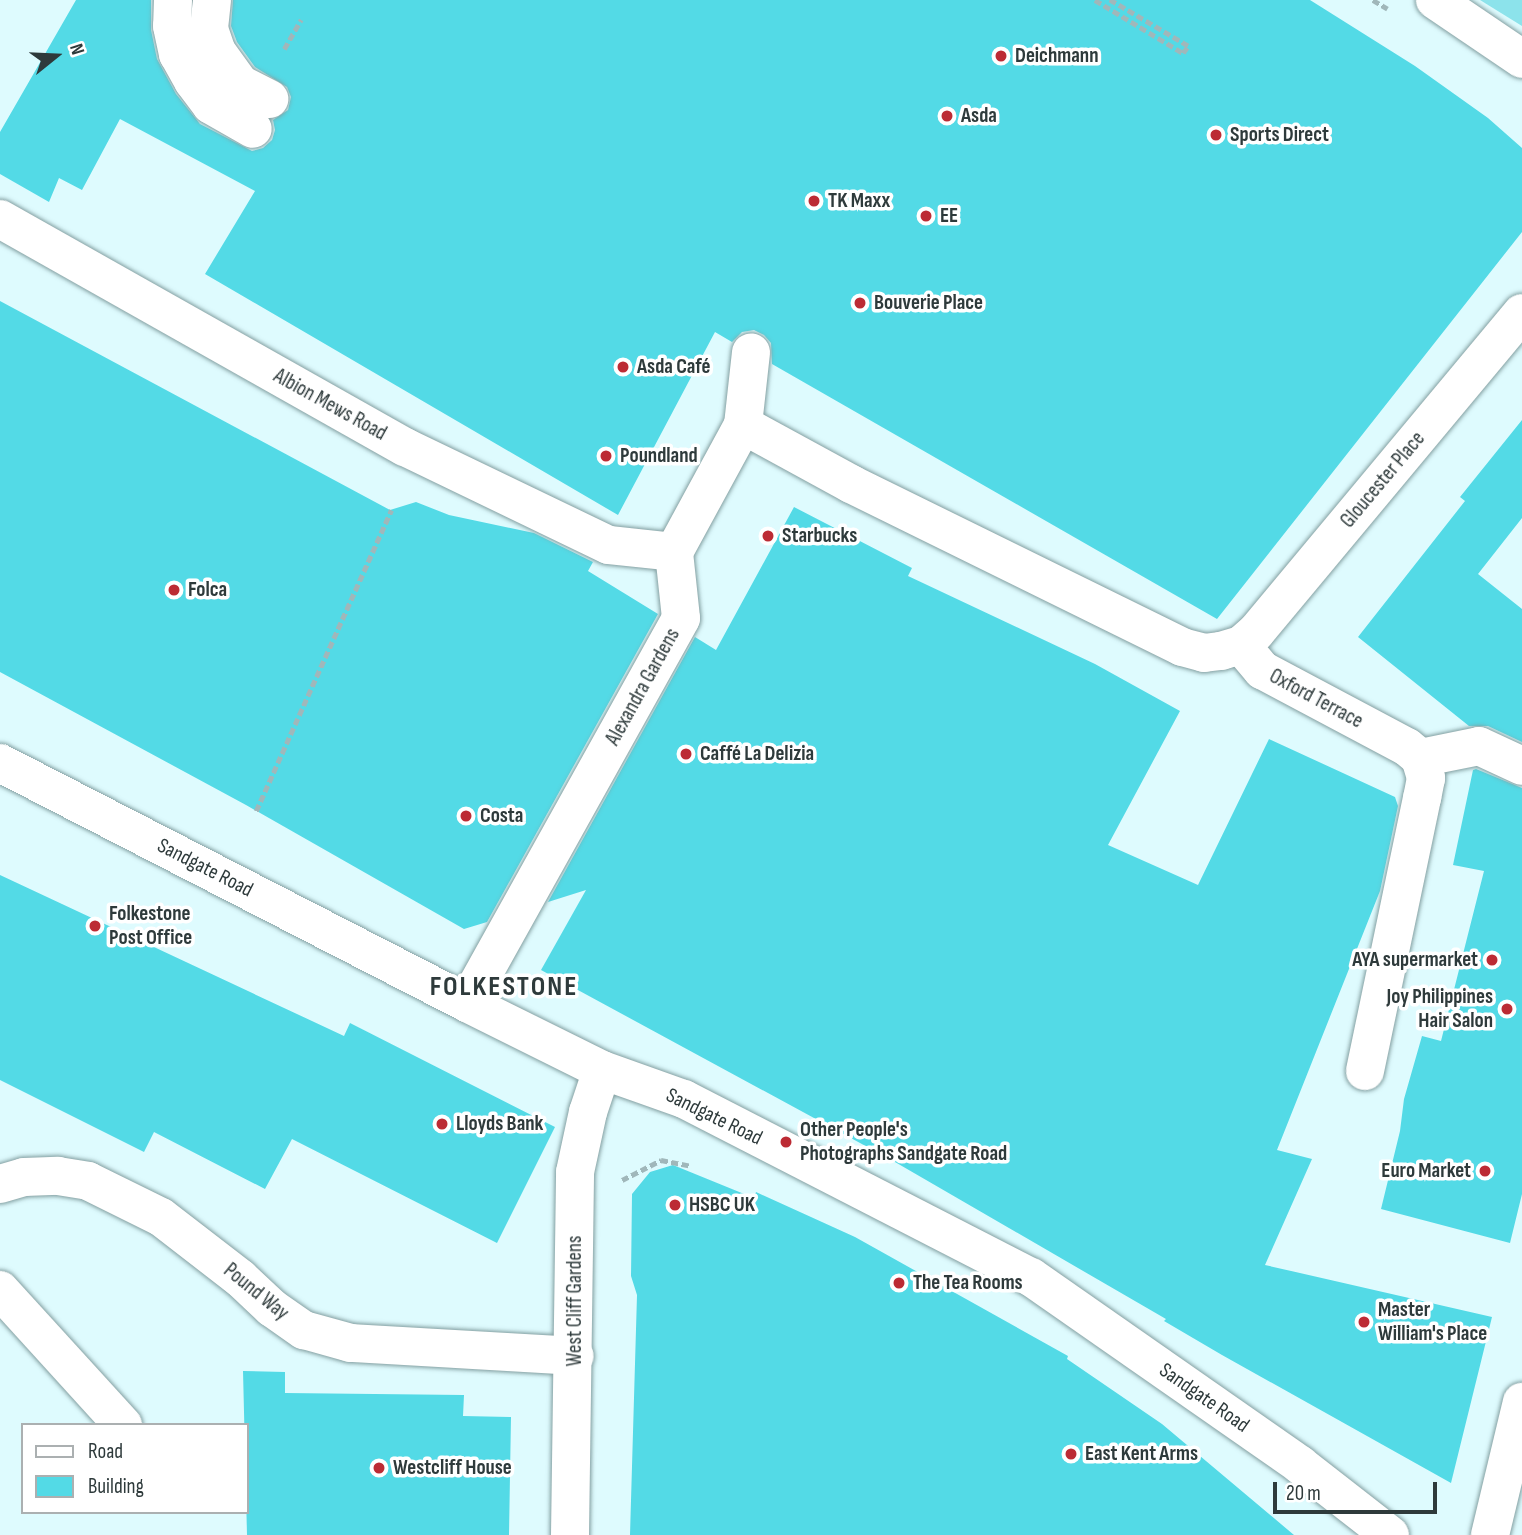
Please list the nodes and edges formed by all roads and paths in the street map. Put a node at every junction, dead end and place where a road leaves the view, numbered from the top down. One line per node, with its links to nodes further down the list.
1 (173, 0): 2 (street)
2 (212, 0)
3 (1095, 0): 4 (path)
4 (1110, 0)
5 (1435, 0): 8 (street)
6 (301, 19): 7 (path)
7 (284, 49)
8 (1522, 59)
9 (0, 219): 14 (street, Albion Mews Road)
10 (1522, 313): 15 (street, Gloucester Place)
11 (751, 352): 12 (street)
12 (743, 425): 14 (street); 15 (street)
13 (391, 510): 19 (path)
14 (674, 552): 20 (street, Alexandra Gardens)
15 (1241, 645): 16 (street, Oxford Terrace)
16 (1420, 758): 18 (street); 22 (street)
17 (0, 763): 20 (street, Sandgate Road)
18 (1522, 766)
19 (257, 811)
20 (467, 1003): 21 (street, Sandgate Road)
21 (602, 1070): 27 (street, West Cliff Gardens); 31 (street, Sandgate Road)
22 (1365, 1071)
23 (691, 1166): 24 (path)
24 (622, 1181)
25 (0, 1184): 27 (street, Pound Way)
26 (0, 1290): 29 (street)
27 (575, 1356): 30 (street, West Cliff Gardens)
28 (1522, 1402): 32 (street)
29 (121, 1423)
30 (570, 1535)
31 (1390, 1535)
32 (1490, 1535)

